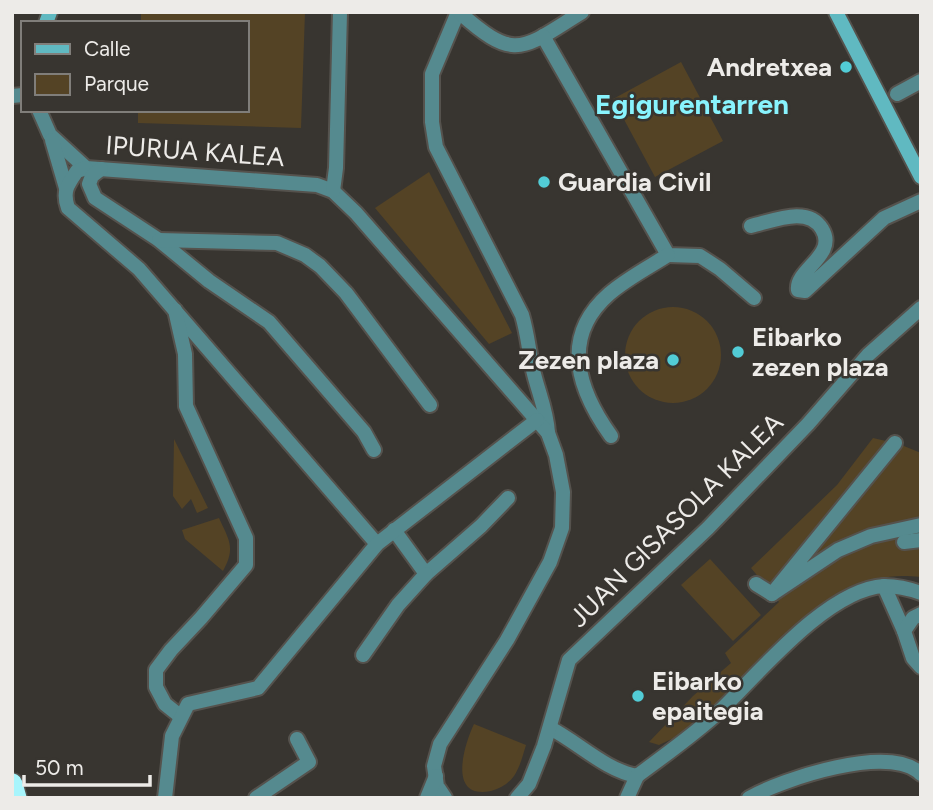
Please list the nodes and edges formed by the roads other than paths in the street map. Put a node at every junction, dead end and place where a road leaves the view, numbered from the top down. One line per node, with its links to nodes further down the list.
1 (340, 12): 13 (street)
2 (458, 12): 5 (street); 23 (street)
3 (582, 12): 5 (street)
4 (836, 12): 11 (street)
5 (543, 36): 19 (street)
6 (921, 81): 7 (street)
7 (897, 94)
8 (40, 112): 9 (street, IPURUA KALEA)
9 (50, 135): 10 (street, IPURUA KALEA); 12 (street)
10 (94, 169): 12 (street); 13 (street, IPURUA KALEA); 14 (street)
11 (921, 177)
12 (66, 188): 16 (street)
13 (333, 191): 24 (street)
14 (95, 198): 16 (street); 18 (street)
15 (921, 201): 17 (street)
16 (75, 214): 22 (street)
17 (751, 226)
18 (159, 240): 25 (street); 30 (street)
19 (668, 255): 20 (street); 28 (street)
20 (754, 298)
21 (921, 308): 47 (street, JUAN GISASOLA KALEA)
22 (175, 309): 36 (street); 46 (street)
23 (533, 371): 24 (street); 27 (street)
24 (506, 384): 26 (street)
25 (430, 405)
26 (537, 420): 27 (street); 33 (street)
27 (548, 433): 50 (street)
28 (611, 436)
29 (895, 443): 41 (street)
30 (374, 450)
31 (508, 498): 37 (street)
32 (921, 525): 41 (street)
33 (394, 530): 36 (street); 37 (street)
34 (921, 540): 35 (street)
35 (904, 542)
36 (377, 544): 46 (street)
37 (426, 573): 44 (street)
38 (756, 584): 41 (street)
39 (884, 586): 40 (street); 43 (street); 51 (street)
40 (921, 593)
41 (772, 594)
42 (921, 614): 43 (street)
43 (905, 635): 45 (street)
44 (363, 655)
45 (921, 667)
46 (180, 716): 54 (street)
47 (550, 728): 51 (street); 58 (street, JUAN GISASOLA KALEA)
48 (297, 739): 55 (street)
49 (921, 774): 60 (street)
50 (436, 776): 56 (street); 57 (street)
51 (637, 776): 59 (street)
52 (12, 784): 53 (highway)
53 (16, 798)
54 (165, 798)
55 (256, 798)
56 (427, 798)
57 (444, 798)
58 (517, 798)
59 (627, 798)
60 (749, 798)

